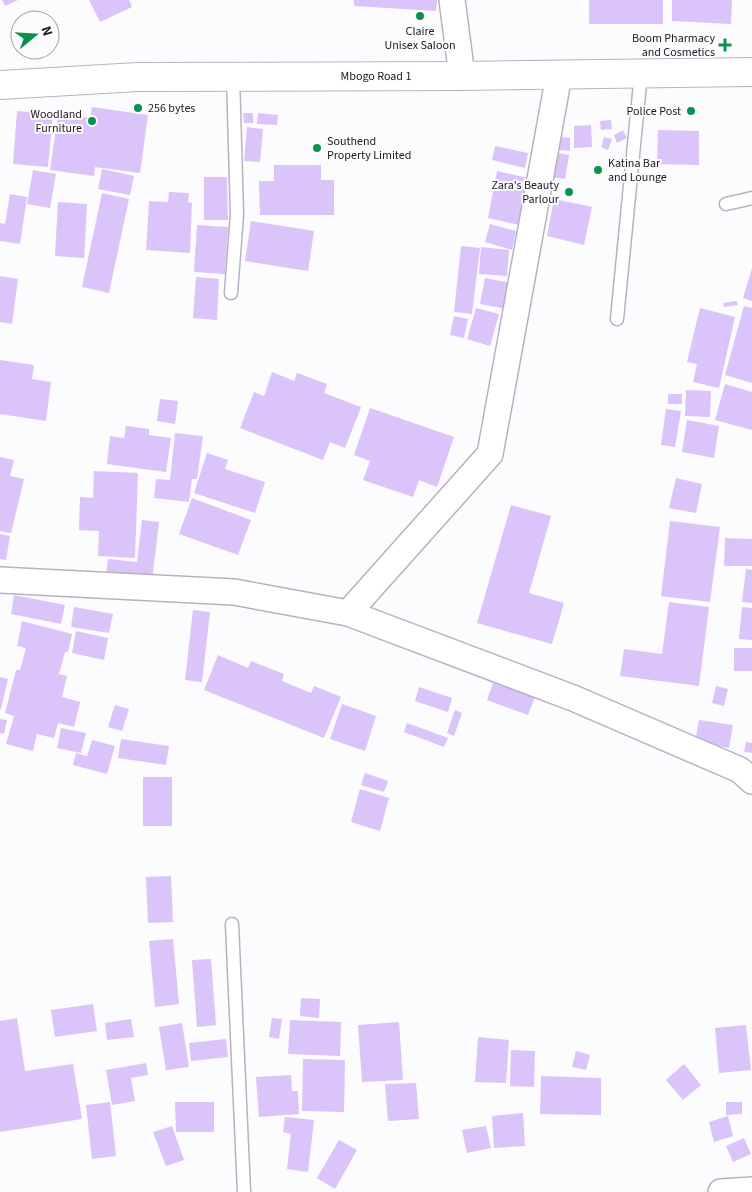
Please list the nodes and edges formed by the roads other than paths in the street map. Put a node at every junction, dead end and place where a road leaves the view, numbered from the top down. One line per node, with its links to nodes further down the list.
1 (452, 0): 6 (street)
2 (752, 72): 3 (main road, Mbogo Road 1)
3 (640, 73): 4 (main road, Mbogo Road 1); 11 (lane)
4 (559, 75): 6 (main road, Mbogo Road 1); 13 (street)
5 (233, 76): 6 (main road, Mbogo Road 1); 7 (main road, Mbogo Road 1); 10 (lane)
6 (462, 76)
7 (0, 86)
8 (752, 198): 9 (lane)
9 (726, 204)
10 (231, 293)
11 (616, 319)
12 (0, 580): 13 (street)
13 (348, 613): 14 (street)
14 (752, 781)
15 (232, 924): 17 (lane)
16 (752, 1190): 18 (street)
17 (244, 1192)
18 (721, 1192)

